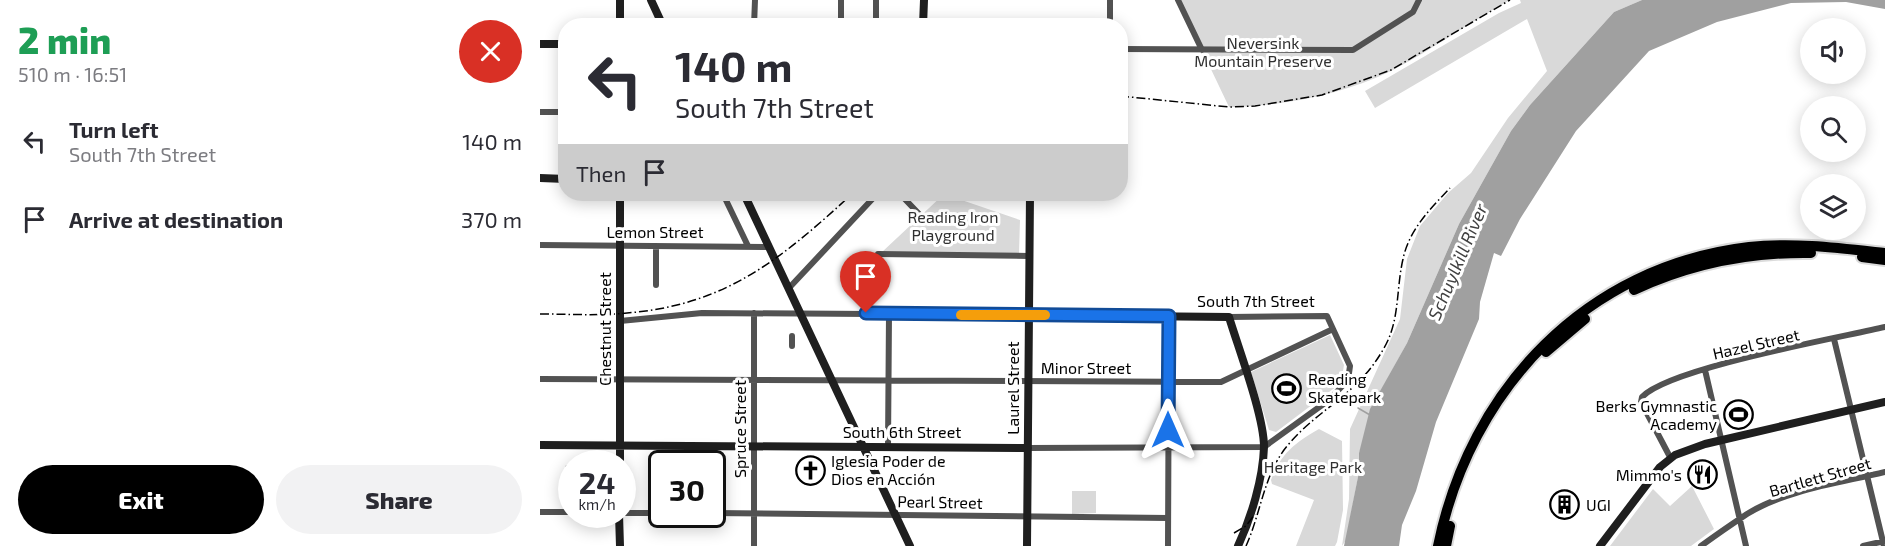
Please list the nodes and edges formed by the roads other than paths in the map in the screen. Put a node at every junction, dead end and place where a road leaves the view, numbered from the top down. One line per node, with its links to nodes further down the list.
1 (620, 0): 10 (street)
2 (651, 0): 11 (street)
3 (755, 0): 12 (street)
4 (841, 0): 13 (street)
5 (876, 0): 14 (street)
6 (924, 0): 15 (street)
7 (1110, 0): 16 (street)
8 (1178, 0): 20 (street)
9 (1419, 0): 20 (street)
10 (620, 18)
11 (659, 18)
12 (754, 18)
13 (841, 18)
14 (876, 18)
15 (923, 18)
16 (1110, 18)
17 (540, 44): 18 (street)
18 (558, 44)
19 (1128, 49): 20 (street)
20 (1202, 50)
21 (540, 112): 22 (street)
22 (558, 112)
23 (540, 178): 24 (street)
24 (558, 179)
25 (620, 201): 33 (street, Chestnut Street)
26 (726, 201): 35 (street)
27 (747, 201): 36 (street)
28 (868, 201): 42 (street)
29 (907, 201): 31 (street)
30 (1030, 201): 39 (street, Laurel Street)
31 (920, 214)
32 (540, 245): 33 (street, Lemon Street)
33 (620, 246): 34 (street, Lemon Street); 49 (street, Chestnut Street)
34 (656, 246): 35 (street, Lemon Street); 41 (street)
35 (748, 246): 36 (street, Lemon Street)
36 (769, 247): 42 (street)
37 (1885, 253): 94 (highway)
38 (878, 254): 39 (street)
39 (1029, 256): 46 (street, Laurel Street)
40 (1885, 260): 95 (highway)
41 (656, 285)
42 (789, 288): 43 (street)
43 (800, 312): 44 (street, South 7th Street); 45 (street, South 7th Street); 60 (street)
44 (754, 313): 49 (street, South 7th Street); 59 (street, Spruce Street)
45 (889, 314): 46 (street, South 7th Street); 61 (street)
46 (1029, 315): 47 (street, South 7th Street); 62 (street, Laurel Street)
47 (1169, 316): 48 (street, South 7th Street); 63 (street)
48 (1229, 317): 51 (street, South 7th Street); 56 (street)
49 (620, 321): 58 (street, Chestnut Street)
50 (1885, 327): 53 (street, Hazel Street)
51 (1333, 328): 56 (street, Minor Street); 72 (street)
52 (792, 336): 54 (street)
53 (1834, 339): 55 (street, Hazel Street); 65 (street)
54 (792, 346)
55 (1705, 370): 66 (street); 75 (street, Hazel Street)
56 (1245, 371): 63 (street, Minor Street); 72 (street)
57 (540, 379): 58 (street, Minor Street)
58 (620, 380): 59 (street, Minor Street); 68 (street, Chestnut Street)
59 (754, 380): 60 (street, Minor Street); 69 (street, Spruce Street)
60 (832, 380): 61 (street, Minor Street); 70 (street)
61 (889, 380): 62 (street, Minor Street); 71 (street)
62 (1028, 382): 63 (street, Minor Street); 73 (street, Laurel Street)
63 (1168, 382): 74 (street)
64 (1885, 402): 65 (street)
65 (1851, 410): 66 (street); 77 (street)
66 (1721, 440): 75 (street); 85 (street)
67 (540, 446): 68 (street, South 6th Street)
68 (620, 447): 69 (street, South 6th Street)
69 (754, 447): 70 (street, South 6th Street); 81 (street, Spruce Street)
70 (864, 447): 71 (street, South 6th Street); 82 (street)
71 (888, 447): 73 (street, South 6th Street)
72 (1264, 447): 74 (street, South 6th Street); 93 (street)
73 (1028, 448): 74 (street, South 6th Street); 83 (street, Laurel Street)
74 (1168, 448): 84 (street)
75 (1670, 457): 96 (street)
76 (1885, 472): 77 (street, Bartlett Street)
77 (1867, 476): 85 (street, Bartlett Street); 87 (street)
78 (540, 512): 79 (street)
79 (558, 512)
80 (726, 513): 81 (street, Pearl Street)
81 (754, 513): 82 (street, Pearl Street); 89 (street, Spruce Street)
82 (896, 515): 83 (street, Pearl Street); 90 (street)
83 (1028, 517): 84 (street, Pearl Street); 91 (street, Laurel Street)
84 (1168, 518): 92 (street)
85 (1740, 520): 97 (street, Bartlett Street); 98 (street)
86 (621, 528): 88 (street)
87 (1884, 543): 99 (street)
88 (620, 546)
89 (754, 546)
90 (910, 546)
91 (1027, 546)
92 (1168, 546)
93 (1238, 546)
94 (1438, 546)
95 (1446, 546)
96 (1600, 546)
97 (1701, 546)
98 (1746, 546)
99 (1863, 546)

